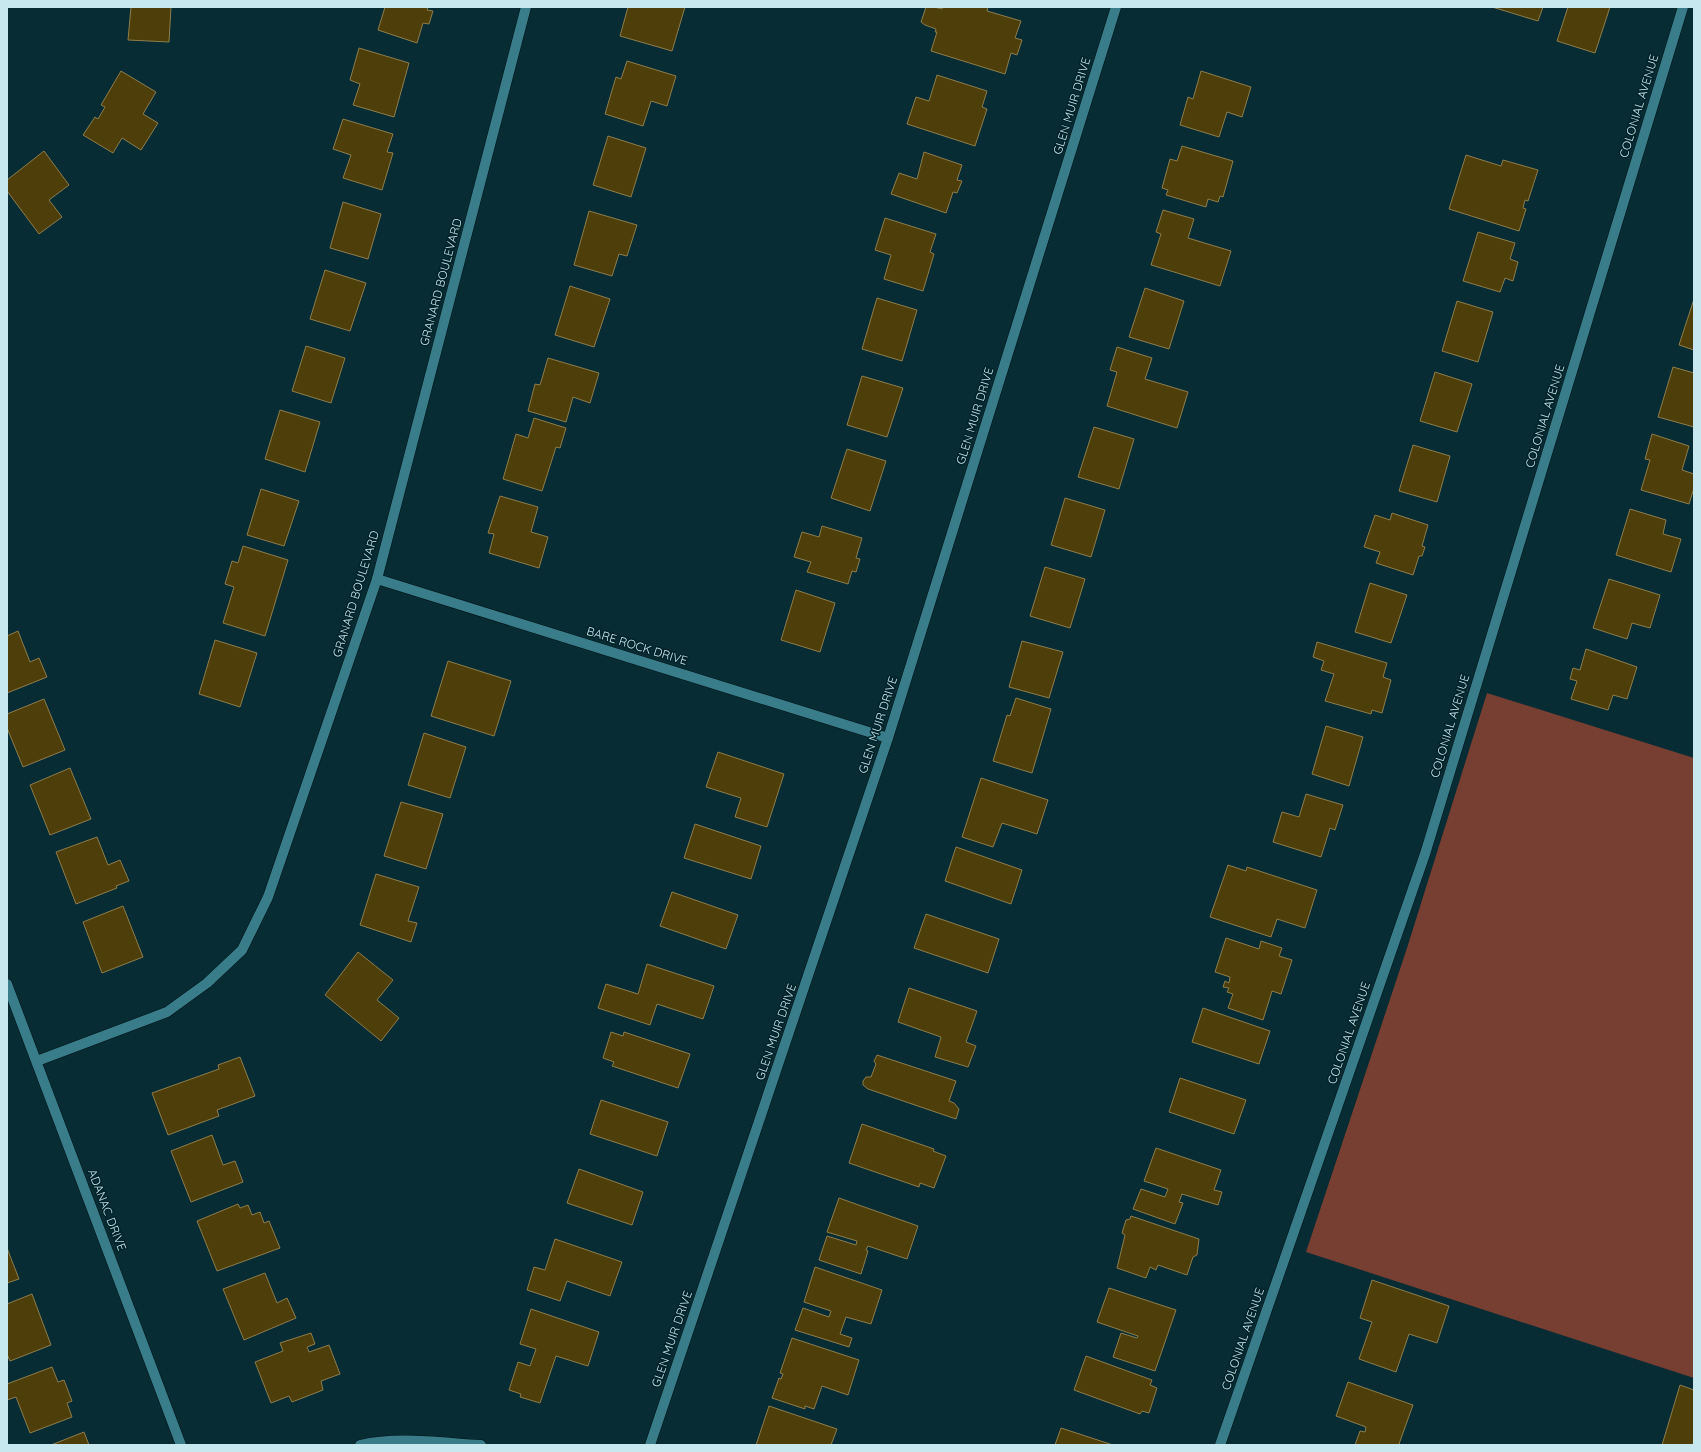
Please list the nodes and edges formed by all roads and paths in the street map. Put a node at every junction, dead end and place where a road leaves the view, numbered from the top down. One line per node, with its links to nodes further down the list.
1 (526, 7): 4 (street, GRANARD BOULEVARD)
2 (1116, 7): 5 (street, GLEN MUIR DRIVE)
3 (1683, 7): 12 (street, COLONIAL AVENUE)
4 (377, 579): 5 (street, BARE ROCK DRIVE); 7 (street, GRANARD BOULEVARD)
5 (888, 738): 11 (street, GLEN MUIR DRIVE)
6 (7, 984): 7 (street, ADANAC DRIVE)
7 (37, 1061): 8 (street, ADANAC DRIVE)
8 (181, 1445)
9 (360, 1445): 10 (street)
10 (480, 1445)
11 (650, 1445)
12 (1220, 1445)

